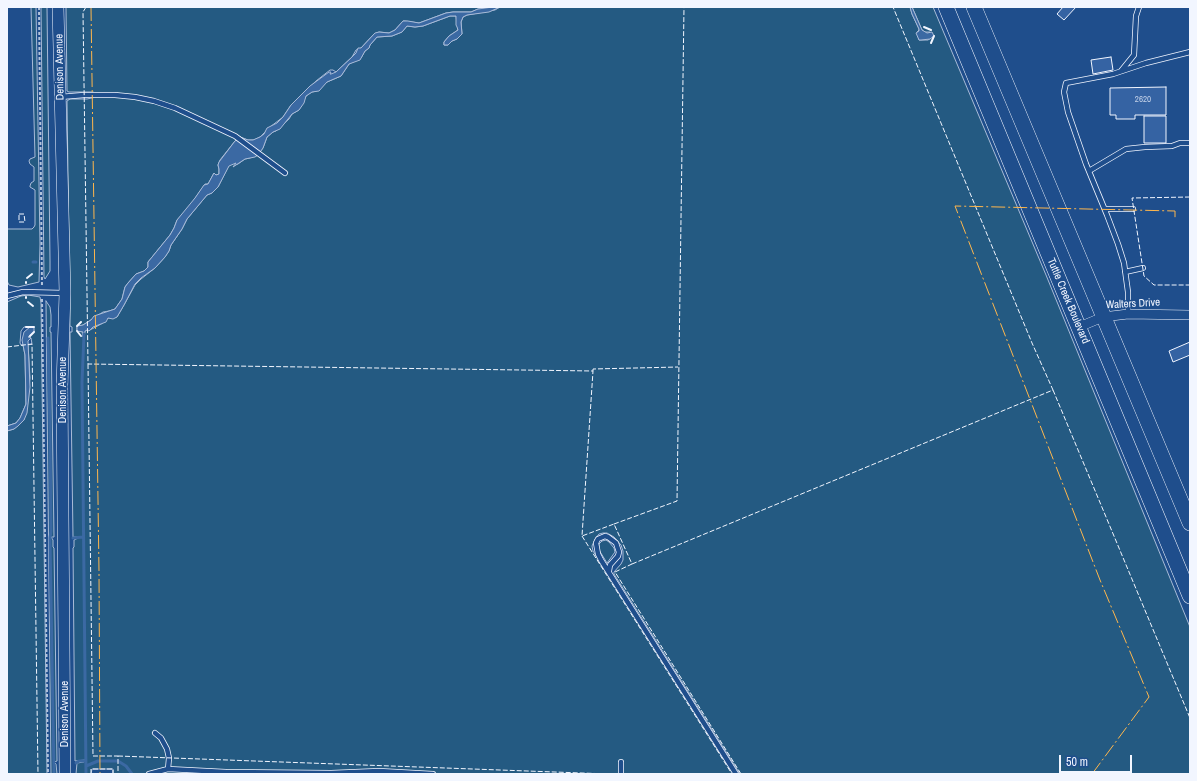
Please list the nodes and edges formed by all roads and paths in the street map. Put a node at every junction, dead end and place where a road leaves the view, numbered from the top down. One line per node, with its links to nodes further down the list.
1 (39, 7): 16 (path)
2 (58, 7): 8 (street, Denison Avenue)
3 (946, 7): 23 (highway, Tuttle Creek Boulevard)
4 (974, 7): 22 (highway)
5 (1139, 7): 7 (lane)
6 (1190, 52): 7 (lane)
7 (1120, 72): 10 (lane)
8 (60, 97): 11 (lane); 17 (street, Denison Avenue)
9 (1190, 143): 10 (lane)
10 (1089, 171): 12 (lane)
11 (284, 173)
12 (1105, 209): 13 (lane); 15 (lane)
13 (1133, 209)
14 (1143, 268): 15 (lane)
15 (1125, 272): 20 (lane)
16 (42, 281)
17 (64, 293): 18 (lane); 31 (street, Denison Avenue)
18 (7, 296)
19 (42, 298): 30 (path)
20 (1128, 314): 21 (street, Walters Drive); 22 (street, Walters Drive)
21 (1190, 315)
22 (1103, 317): 23 (street, Walters Drive); 24 (highway)
23 (1079, 327): 26 (highway, Tuttle Creek Boulevard)
24 (1190, 523)
25 (609, 571): 25 (lane); 35 (lane)
26 (1190, 596)
27 (155, 734): 29 (lane)
28 (621, 762): 34 (lane)
29 (168, 769): 32 (lane); 33 (lane)
30 (48, 774)
31 (65, 774)
32 (149, 774)
33 (433, 774)
34 (621, 774)
35 (736, 774)

